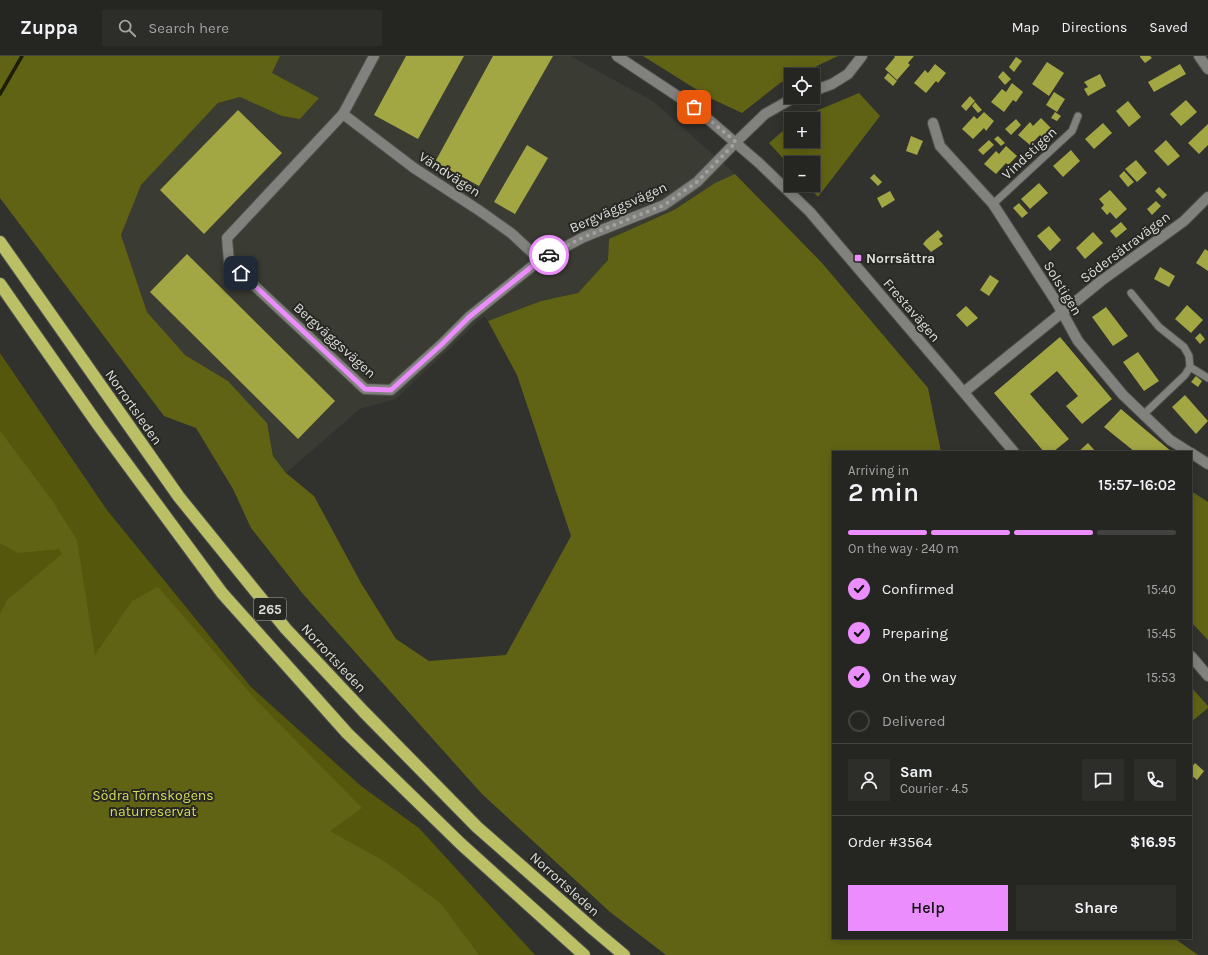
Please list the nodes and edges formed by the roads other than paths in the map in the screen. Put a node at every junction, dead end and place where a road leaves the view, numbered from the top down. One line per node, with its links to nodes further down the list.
1 (374, 56): 8 (street, Bergväggsvägen)
2 (617, 56): 11 (street, Frestavägen)
3 (862, 56): 6 (street)
4 (1199, 56): 5 (street)
5 (1208, 69)
6 (820, 88)
7 (784, 103): 11 (street, Bergväggsvägen)
8 (343, 114): 15 (street, Vändvägen); 15 (street, Bergväggsvägen)
9 (1078, 116): 13 (lane, Vindstigen)
10 (933, 123): 13 (street, Solstigen)
11 (736, 142): 15 (street, Bergväggsvägen); 21 (street, Frestavägen)
12 (1208, 197): 18 (street, Södersätravägen)
13 (993, 204): 18 (street, Solstigen)
14 (0, 242): 30 (highway, Norrortsleden / 265)
15 (540, 260)
16 (0, 284): 29 (highway, 265)
17 (1131, 293): 19 (lane)
18 (1062, 314): 21 (street, Södersätravägen); 22 (street, Solstigen)
19 (1190, 367): 20 (lane); 22 (lane)
20 (1208, 378)
21 (964, 392): 23 (street, Frestavägen)
22 (1143, 415): 24 (street, Solstigen)
23 (1013, 451)
24 (1187, 451)
25 (1192, 454): 26 (street, Solstigen)
26 (1208, 464)
27 (1192, 657): 28 (street)
28 (1205, 673)
29 (580, 952)
30 (624, 955)

